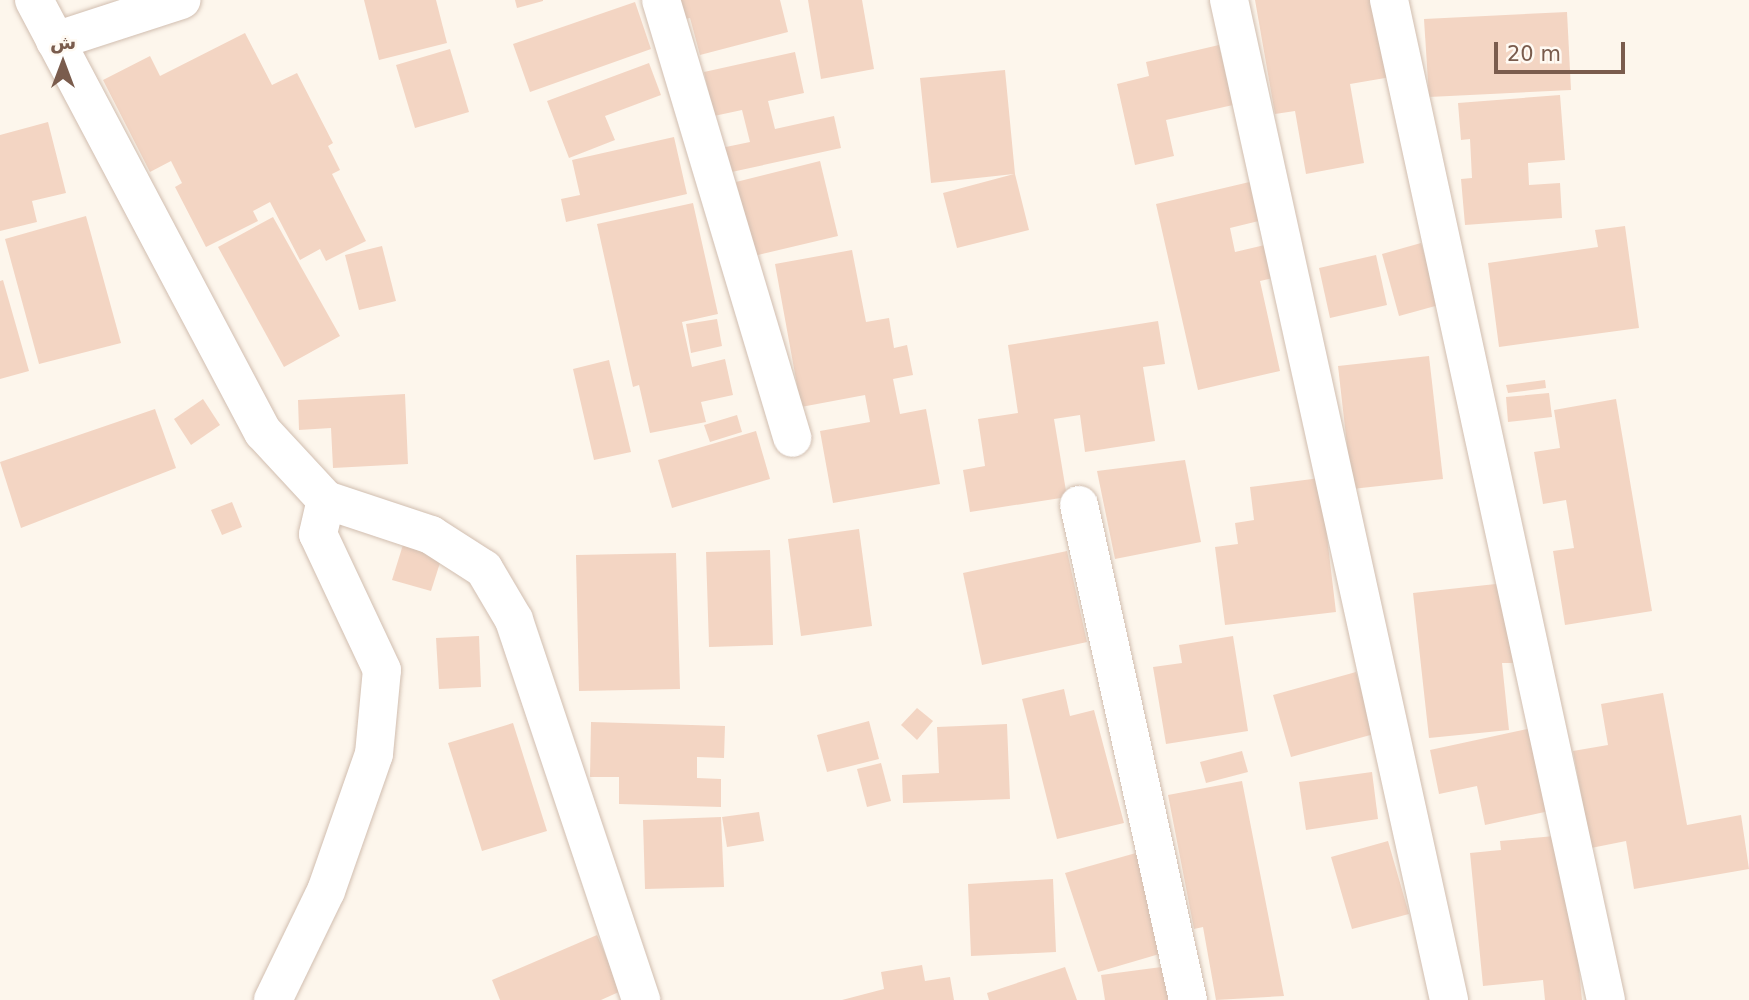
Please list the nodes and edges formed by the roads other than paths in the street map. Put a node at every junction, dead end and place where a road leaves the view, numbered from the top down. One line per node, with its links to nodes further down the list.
1 (34, 0): 6 (street)
2 (181, 0): 6 (street)
3 (661, 0): 7 (street)
4 (1228, 0): 13 (street)
5 (1389, 0): 14 (street)
6 (55, 41): 8 (street)
7 (792, 438)
8 (326, 500): 10 (street); 11 (street)
9 (1079, 505): 12 (street)
10 (273, 1000)
11 (641, 1000)
12 (1188, 1000)
13 (1449, 1000)
14 (1606, 1000)

